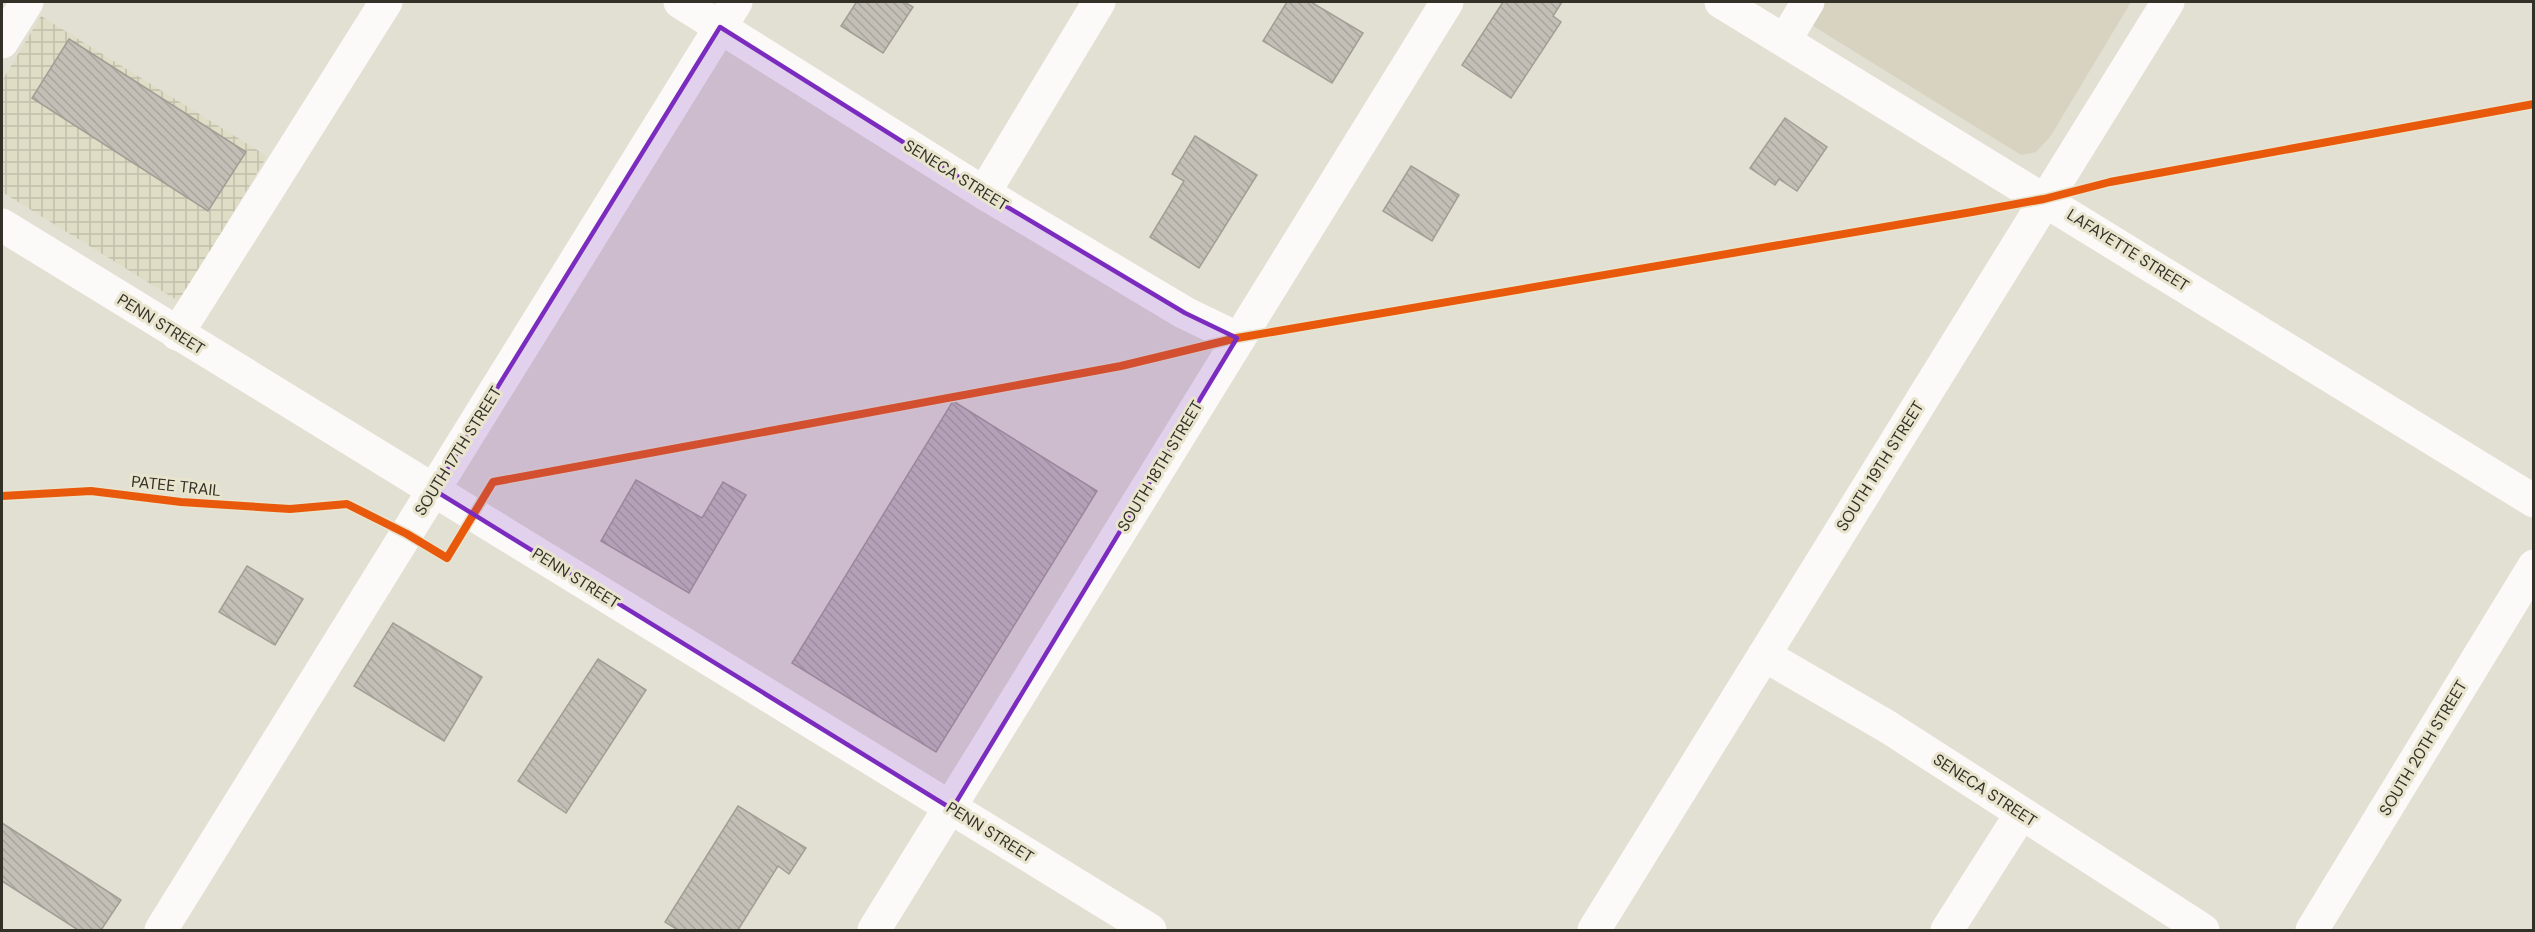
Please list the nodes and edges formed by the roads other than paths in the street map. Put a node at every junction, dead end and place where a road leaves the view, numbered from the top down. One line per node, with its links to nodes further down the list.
1 (27, 2): 11 (street)
2 (386, 2): 15 (street)
3 (680, 2): 9 (street, SENECA STREET)
4 (1099, 2): 12 (street)
5 (1447, 2): 16 (street, SOUTH 18TH STREET)
6 (1721, 2): 10 (street, LAFAYETTE STREET)
7 (1808, 2): 10 (street)
8 (2168, 2): 13 (street, SOUTH 19TH STREET)
9 (728, 14): 12 (street, SENECA STREET); 17 (street, SOUTH 17TH STREET)
10 (1785, 40): 13 (street, LAFAYETTE STREET)
11 (2, 42)
12 (984, 193): 16 (street, SENECA STREET)
13 (2044, 199): 18 (street, LAFAYETTE STREET); 20 (street, SOUTH 19TH STREET)
14 (2, 225): 15 (street, PENN STREET)
15 (177, 334): 17 (street, PENN STREET)
16 (1238, 338): 21 (street, SOUTH 18TH STREET)
17 (434, 490): 21 (street, PENN STREET); 23 (street, SOUTH 17TH STREET)
18 (2534, 501)
19 (2534, 566): 29 (street, SOUTH 20TH STREET)
20 (1764, 655): 22 (street, SENECA STREET); 26 (street, SOUTH 19TH STREET)
21 (952, 809): 24 (street, SOUTH 18TH STREET); 25 (street, PENN STREET)
22 (2021, 813): 27 (street); 28 (street, SENECA STREET)
23 (161, 930)
24 (874, 930)
25 (1150, 930)
26 (1594, 930)
27 (1947, 930)
28 (2203, 930)
29 (2312, 930)

